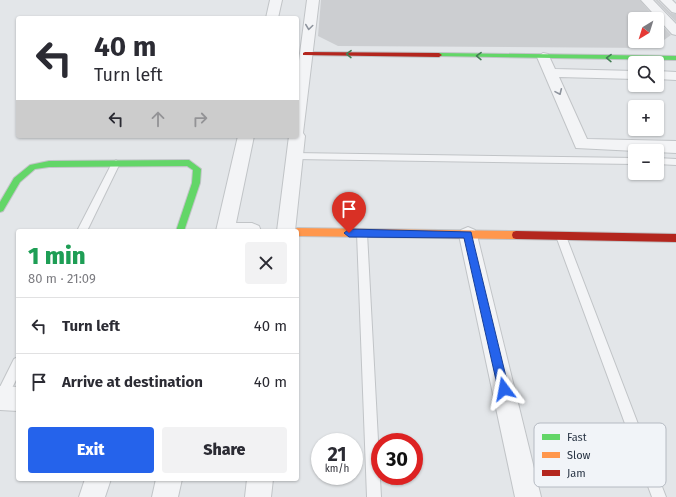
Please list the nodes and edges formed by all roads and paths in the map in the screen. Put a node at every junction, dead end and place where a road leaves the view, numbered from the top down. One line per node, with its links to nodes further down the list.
1 (276, 0): 6 (street)
2 (313, 0): 8 (street, one-way to 8)
3 (647, 0): 7 (street)
4 (666, 0): 5 (street)
5 (676, 10)
6 (272, 16)
7 (676, 31)
8 (305, 54): 9 (street, one-way to 8); 15 (street)
9 (543, 57): 10 (street, one-way to 9); 11 (street)
10 (676, 58)
11 (551, 72): 12 (street); 18 (street, one-way to 18)
12 (628, 75)
13 (664, 75): 14 (street)
14 (676, 76)
15 (299, 112)
16 (246, 138): 27 (street)
17 (296, 138): 19 (street)
18 (676, 147)
19 (294, 156): 20 (lane); 28 (street)
20 (628, 161)
21 (664, 161): 23 (lane)
22 (116, 162): 24 (street); 25 (lane); 26 (street)
23 (676, 162)
24 (0, 209)
25 (83, 229)
26 (181, 229)
27 (225, 229)
28 (286, 229)
29 (299, 232): 30 (street)
30 (362, 233): 31 (street); 44 (lane)
31 (468, 235): 32 (street); 45 (street)
32 (561, 236): 33 (street); 36 (lane)
33 (676, 239)
34 (16, 369): 35 (lane)
35 (6, 398)
36 (631, 423)
37 (97, 481): 41 (street)
38 (169, 481): 42 (street)
39 (260, 481): 43 (street)
40 (655, 487): 46 (lane)
41 (92, 497)
42 (165, 497)
43 (258, 497)
44 (374, 497)
45 (528, 497)
46 (659, 497)

